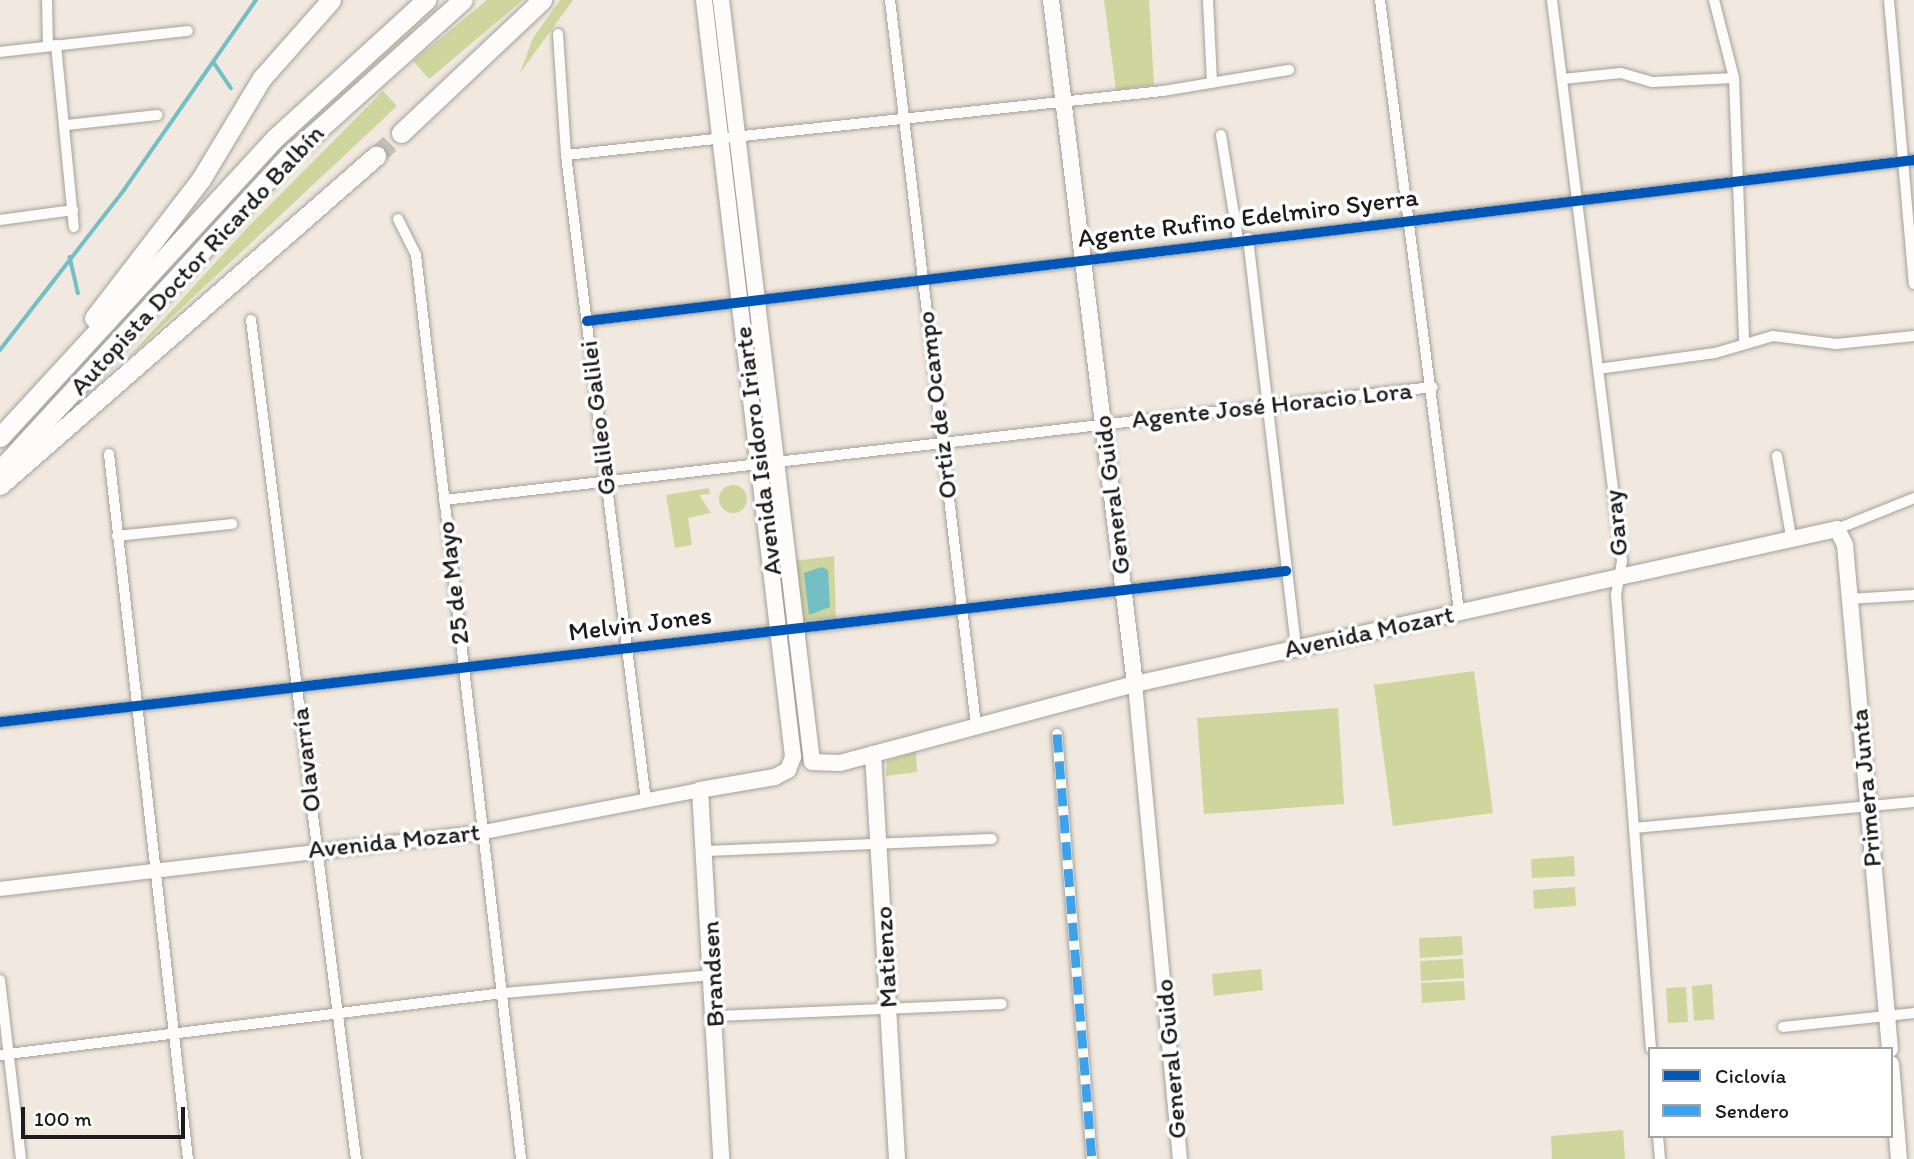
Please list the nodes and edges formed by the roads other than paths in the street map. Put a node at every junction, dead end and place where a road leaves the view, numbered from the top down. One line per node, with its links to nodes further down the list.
1 (47, 0): 17 (street)
2 (331, 0): 54 (highway)
3 (426, 0): 54 (highway, Autopista Doctor Ricardo Balbín)
4 (463, 0): 60 (highway, Autopista Doctor Ricardo Balbín)
5 (542, 0): 27 (highway)
6 (704, 0): 29 (main road, Avenida Isidoro Iriarte)
7 (721, 0): 29 (main road, Avenida Isidoro Iriarte)
8 (890, 0): 25 (street, Ortiz de Ocampo)
9 (1051, 0): 23 (main road, General Guido)
10 (1208, 0): 22 (street)
11 (1380, 0): 38 (street)
12 (1552, 0): 21 (street, Garay)
13 (1714, 0): 20 (street)
14 (1889, 0): 32 (street)
15 (188, 31): 17 (street)
16 (558, 34): 30 (street, Galileo Galilei)
17 (52, 46): 18 (street); 26 (street)
18 (0, 52)
19 (1289, 70): 22 (street)
20 (1734, 78): 21 (street); 33 (street)
21 (1563, 79): 34 (street, Garay)
22 (1212, 82): 23 (street)
23 (1062, 100): 25 (street); 41 (main road, General Guido)
24 (157, 115): 26 (street)
25 (904, 116): 29 (street); 42 (street, Ortiz de Ocampo)
26 (67, 125): 35 (street)
27 (401, 133)
28 (1221, 135): 40 (street)
29 (730, 136): 30 (street); 44 (main road, Avenida Isidoro Iriarte); 45 (main road, Avenida Isidoro Iriarte)
30 (566, 155): 47 (street, Galileo Galilei)
31 (376, 156): 62 (highway)
32 (1911, 161): 33 (street, Agente Rufino Edelmiro Syerra); 43 (street)
33 (1735, 181): 34 (street, Agente Rufino Edelmiro Syerra); 49 (street)
34 (1579, 201): 38 (street, Agente Rufino Edelmiro Syerra); 50 (street, Garay)
35 (73, 210): 37 (street); 39 (street)
36 (398, 219): 64 (street, 25 de Mayo)
37 (0, 220)
38 (1409, 220): 40 (street, Agente Rufino Edelmiro Syerra); 51 (street)
39 (74, 227)
40 (1243, 239): 41 (street, Agente Rufino Edelmiro Syerra); 52 (street)
41 (1082, 262): 42 (street, Agente Rufino Edelmiro Syerra); 53 (main road, General Guido)
42 (923, 279): 44 (street, Agente Rufino Edelmiro Syerra); 55 (street, Ortiz de Ocampo)
43 (1914, 284)
44 (757, 300): 45 (street, Agente Rufino Edelmiro Syerra); 58 (main road, Avenida Isidoro Iriarte)
45 (740, 302): 47 (street, Agente Rufino Edelmiro Syerra); 59 (main road, Avenida Isidoro Iriarte)
46 (251, 320): 81 (street, Olavarría)
47 (587, 321): 61 (street, Galileo Galilei)
48 (1914, 336): 49 (street)
49 (1744, 341): 50 (street)
50 (1598, 369): 70 (street, Garay)
51 (1433, 387): 52 (street, Agente José Horacio Lora); 75 (street)
52 (1267, 406): 53 (street, Agente José Horacio Lora); 69 (street)
53 (1103, 423): 55 (street, Agente José Horacio Lora); 71 (main road, General Guido)
54 (0, 436)
55 (942, 444): 58 (street, Agente José Horacio Lora); 74 (street, Ortiz de Ocampo)
56 (109, 454): 67 (street)
57 (1777, 456): 68 (street)
58 (776, 463): 59 (street, Agente José Horacio Lora); 76 (main road, Avenida Isidoro Iriarte)
59 (759, 465): 61 (street, Agente José Horacio Lora); 76 (main road, Avenida Isidoro Iriarte)
60 (0, 470)
61 (605, 482): 64 (street, Agente José Horacio Lora); 78 (street, Galileo Galilei)
62 (0, 485)
63 (1914, 498): 66 (street, Avenida Mozart)
64 (443, 500): 79 (street, 25 de Mayo)
65 (232, 524): 67 (street)
66 (1837, 529): 68 (main road, Avenida Mozart); 73 (main road, Primera Junta)
67 (117, 536): 82 (street)
68 (1792, 542): 70 (main road, Avenida Mozart)
69 (1286, 571): 71 (street, Melvin Jones); 77 (street)
70 (1619, 576): 75 (main road, Avenida Mozart); 93 (street, Garay)
71 (1123, 590): 74 (street, Melvin Jones); 80 (main road, General Guido)
72 (1914, 595): 73 (street)
73 (1848, 600): 92 (main road, Primera Junta)
74 (961, 608): 76 (street, Melvin Jones); 84 (street, Ortiz de Ocampo)
75 (1459, 612): 77 (main road, Avenida Mozart)
76 (787, 628): 78 (street, Melvin Jones); 87 (main road, Avenida Isidoro Iriarte); 88 (main road, Avenida Isidoro Iriarte)
77 (1296, 647): 80 (main road, Avenida Mozart)
78 (623, 648): 79 (street, Melvin Jones); 90 (street, Galileo Galilei)
79 (464, 670): 81 (street, Melvin Jones); 94 (street, 25 de Mayo)
80 (1135, 684): 84 (main road, Avenida Mozart); 124 (street, General Guido)
81 (298, 686): 82 (street, Melvin Jones); 97 (street, Olavarría)
82 (134, 704): 83 (street, Melvin Jones); 99 (street)
83 (0, 722)
84 (976, 726): 86 (main road, Avenida Mozart)
85 (1057, 734): 123 (street)
86 (873, 754): 87 (main road, Avenida Mozart); 96 (main road, Matienzo)
87 (822, 766)
88 (784, 774): 89 (main road, Avenida Mozart)
89 (700, 790): 90 (street, Avenida Mozart); 98 (main road, Brandsen)
90 (646, 801): 94 (street, Avenida Mozart)
91 (1914, 802): 92 (street)
92 (1867, 807): 93 (street); 109 (main road, Primera Junta)
93 (1634, 828): 112 (street, Garay)
94 (484, 832): 97 (street, Avenida Mozart); 103 (street, 25 de Mayo)
95 (992, 839): 96 (street)
96 (881, 842): 98 (street); 105 (main road, Matienzo)
97 (317, 849): 99 (street, Avenida Mozart); 107 (street, Olavarría)
98 (706, 851): 101 (main road, Brandsen)
99 (155, 871): 100 (street, Avenida Mozart); 111 (street)
100 (0, 889)
101 (713, 975): 103 (street); 108 (main road, Brandsen)
102 (0, 980): 114 (street)
103 (503, 993): 107 (street); 120 (street, 25 de Mayo)
104 (1002, 1004): 105 (street)
105 (889, 1007): 108 (street); 122 (main road, Matienzo)
106 (1914, 1013): 109 (street)
107 (338, 1016): 111 (street); 119 (street, Olavarría)
108 (716, 1016): 121 (main road, Brandsen)
109 (1888, 1016): 110 (street); 113 (main road, Primera Junta)
110 (1783, 1027)
111 (173, 1034): 114 (street); 118 (street)
112 (1651, 1047)
113 (1890, 1047)
114 (4, 1054): 117 (street)
115 (1893, 1088): 126 (main road)
116 (1658, 1138): 125 (street)
117 (21, 1159)
118 (188, 1159)
119 (356, 1159)
120 (521, 1159)
121 (722, 1159)
122 (897, 1159)
123 (1092, 1159)
124 (1180, 1159)
125 (1660, 1159)
126 (1899, 1159)

